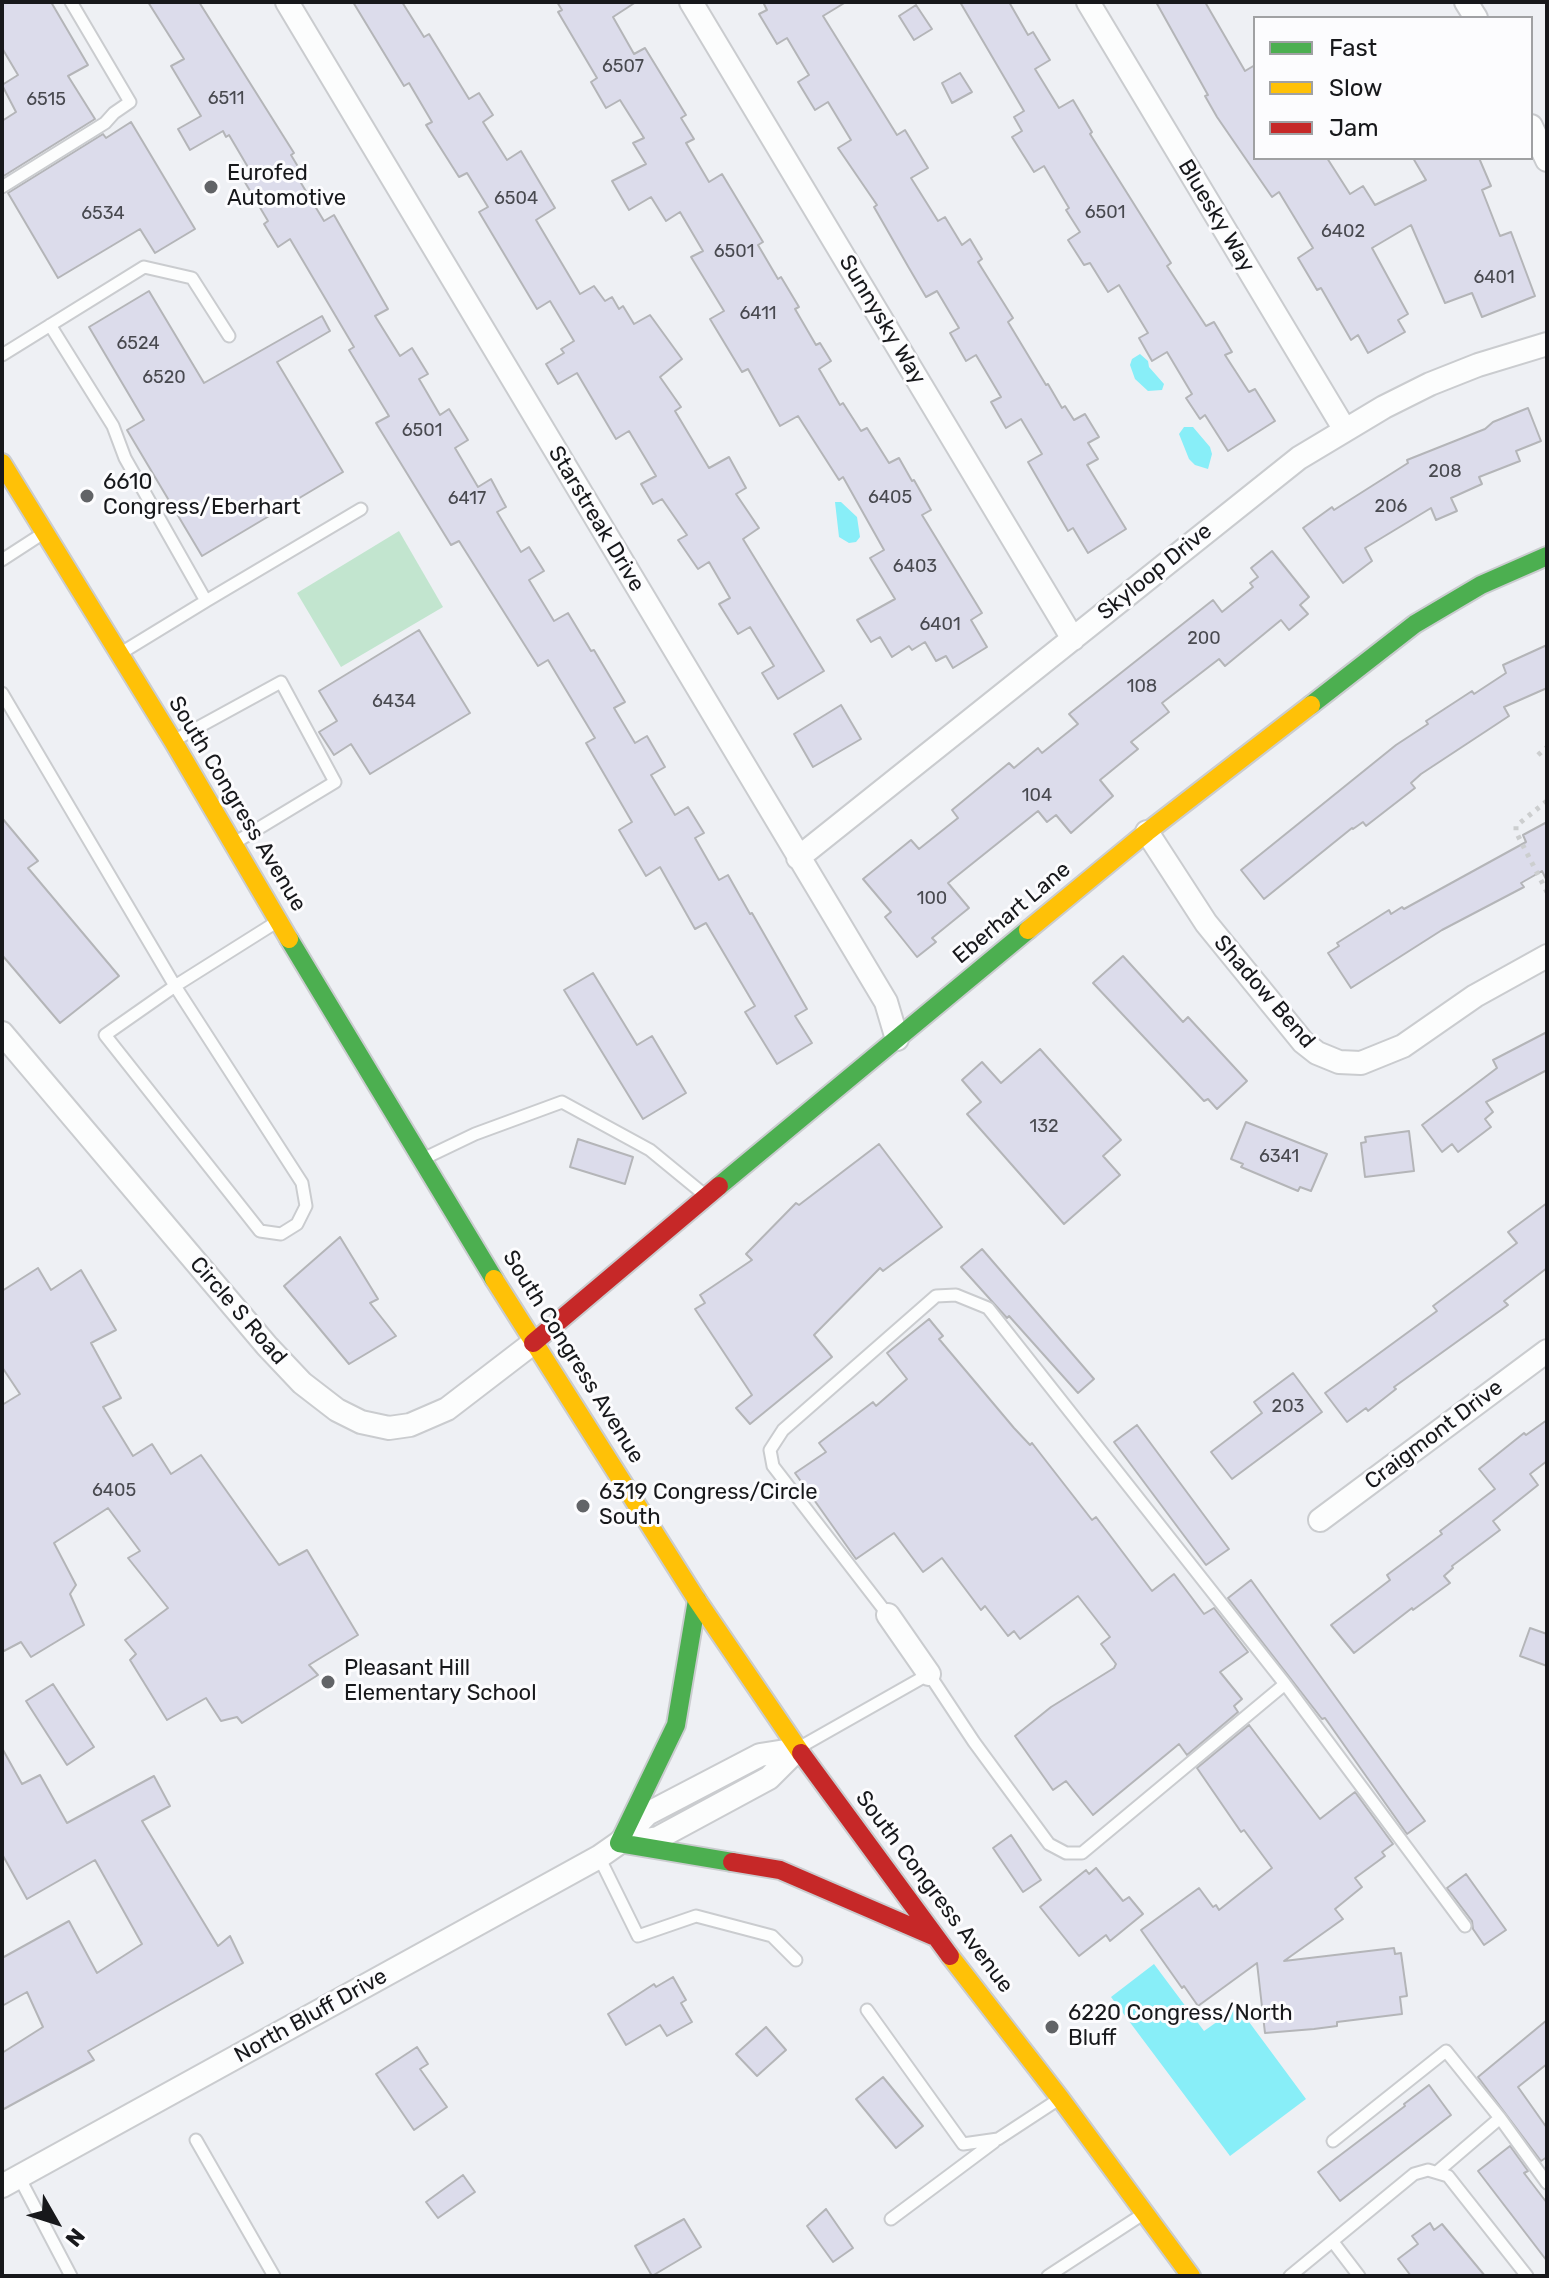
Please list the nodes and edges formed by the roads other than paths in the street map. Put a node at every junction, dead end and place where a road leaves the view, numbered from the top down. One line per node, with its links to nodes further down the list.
1 (71, 2): 7 (lane)
2 (287, 2): 25 (street, Starstreak Drive)
3 (691, 2): 19 (street, Sunnysky Way)
4 (1088, 2): 12 (street, Bluesky Way)
5 (1533, 130): 6 (street)
6 (1547, 160)
7 (2, 187)
8 (50, 325): 9 (lane); 11 (lane); 18 (lane)
9 (229, 336)
10 (1547, 344): 12 (street, Skyloop Drive)
11 (2, 355)
12 (1345, 430): 19 (street, Skyloop Drive)
13 (2, 463): 15 (main road, South Congress Avenue)
14 (361, 509): 18 (lane)
15 (44, 533): 17 (lane); 20 (main road, South Congress Avenue)
16 (1547, 556): 23 (main road, Eberhart Lane)
17 (2, 560)
18 (206, 601): 20 (lane)
19 (1073, 639): 25 (street, Skyloop Drive)
20 (118, 655): 22 (main road, South Congress Avenue)
21 (2, 693): 28 (lane)
22 (173, 741): 24 (main road, South Congress Avenue); 24 (lane)
23 (1147, 832): 27 (street, Shadow Bend); 30 (main road, Eberhart Lane)
24 (232, 845): 26 (main road, South Congress Avenue)
25 (798, 858): 30 (street, Starstreak Drive)
26 (279, 921): 28 (lane); 31 (main road, South Congress Avenue)
27 (1547, 956)
28 (175, 986): 28 (lane)
29 (2, 1033): 33 (street, Circle S Road)
30 (897, 1039): 32 (main road, Eberhart Lane)
31 (422, 1159): 32 (lane); 33 (main road, South Congress Avenue)
32 (706, 1197): 33 (main road, Eberhart Lane)
33 (533, 1343): 36 (main road, South Congress Avenue)
34 (1547, 1351): 35 (street, Craigmont Drive)
35 (1320, 1520)
36 (697, 1600): 40 (main road, South Congress Avenue); 41 (main road)
37 (888, 1615): 38 (street); 39 (lane)
38 (929, 1674): 39 (lane); 40 (lane)
39 (1285, 1684): 43 (lane)
40 (798, 1749): 41 (street, North Bluff Drive); 44 (main road, South Congress Avenue)
41 (619, 1843): 42 (street, North Bluff Drive); 44 (main road)
42 (599, 1857): 45 (lane); 53 (street, North Bluff Drive)
43 (1465, 1926)
44 (936, 1938): 47 (main road, South Congress Avenue)
45 (796, 1960)
46 (867, 2010): 49 (lane)
47 (1060, 2098): 49 (lane); 55 (main road, South Congress Avenue)
48 (1500, 2118): 51 (lane); 52 (lane); 54 (lane)
49 (998, 2139): 56 (lane)
50 (196, 2140): 59 (lane)
51 (1333, 2141)
52 (1437, 2172): 57 (lane); 64 (lane)
53 (10, 2181): 58 (lane)
54 (1547, 2183)
55 (1144, 2213): 60 (lane); 61 (main road, South Congress Avenue)
56 (891, 2219)
57 (1333, 2242): 62 (lane); 63 (lane)
58 (71, 2276)
59 (274, 2276)
60 (1048, 2276)
61 (1191, 2276)
62 (1290, 2276)
63 (1359, 2276)
64 (1527, 2276)

